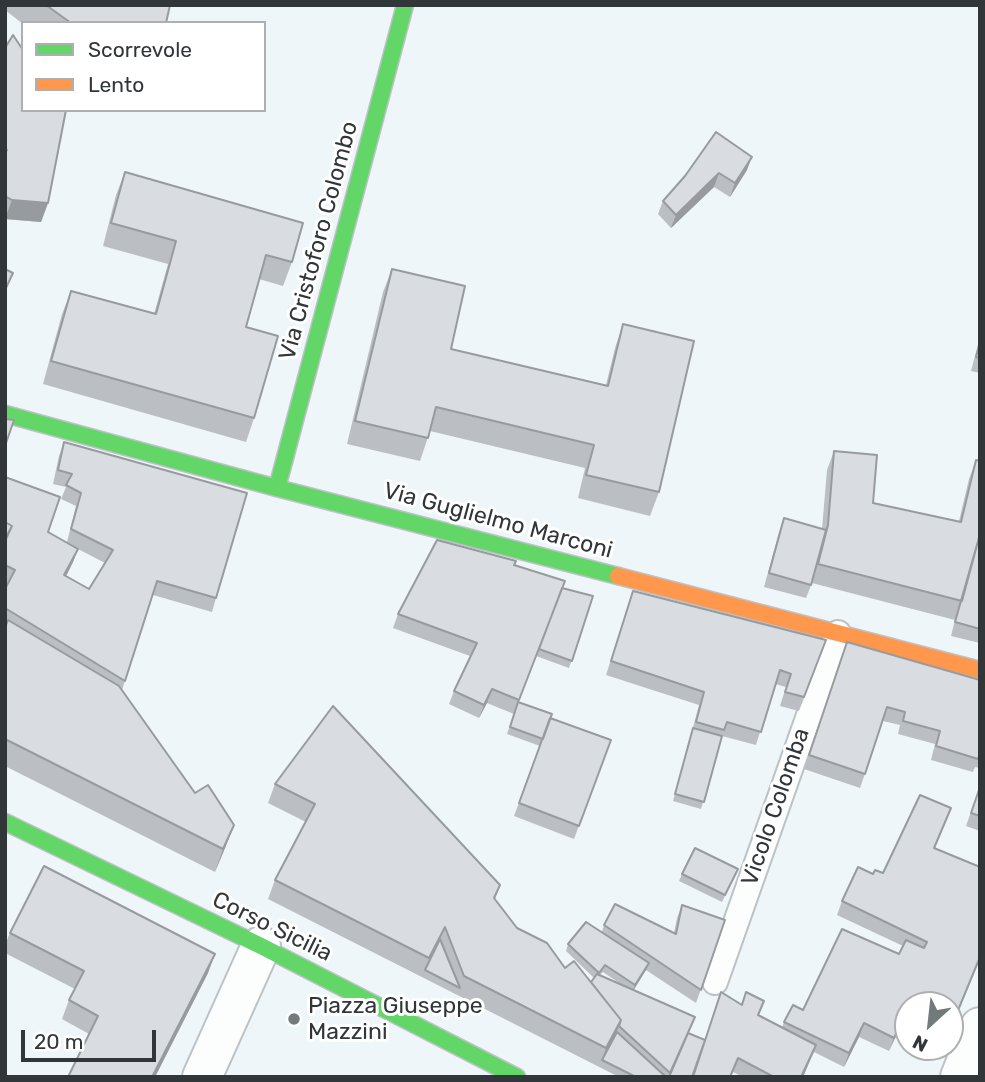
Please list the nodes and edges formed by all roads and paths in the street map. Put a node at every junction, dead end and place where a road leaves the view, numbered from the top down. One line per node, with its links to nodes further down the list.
1 (405, 5): 3 (street, Via Cristoforo Colombo)
2 (5, 414): 3 (street, Via Guglielmo Marconi)
3 (277, 488): 4 (street, Via Guglielmo Marconi)
4 (838, 633): 5 (street, Via Guglielmo Marconi); 8 (lane, Vicolo Colomba)
5 (980, 670)
6 (5, 822): 7 (street, Corso Sicilia)
7 (261, 946): 10 (street, Corso Sicilia); 11 (street)
8 (715, 982)
9 (980, 1027): 12 (street)
10 (500, 1073)
11 (202, 1077)
12 (960, 1077)

